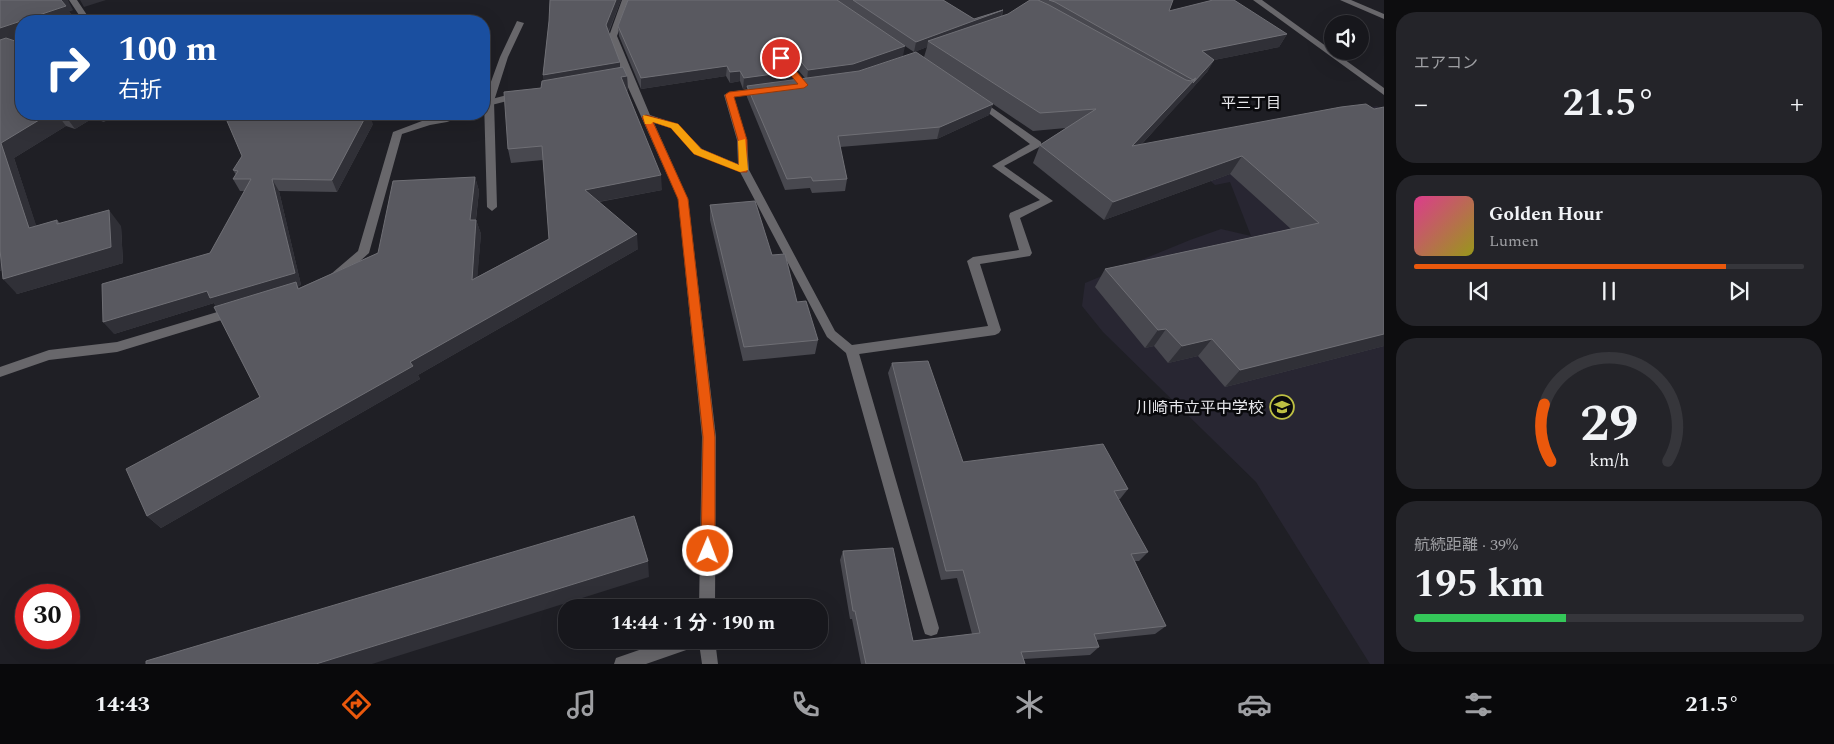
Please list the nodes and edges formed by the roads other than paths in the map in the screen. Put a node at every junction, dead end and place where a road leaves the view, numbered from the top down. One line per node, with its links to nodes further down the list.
1 (73, 0): 5 (street)
2 (626, 0): 14 (street)
3 (1257, 0): 10 (street)
4 (1344, 0): 6 (street)
5 (82, 15)
6 (1384, 17)
7 (520, 23): 11 (street)
8 (776, 89): 17 (street)
9 (965, 92): 21 (street)
10 (1384, 92)
11 (490, 93)
12 (528, 94): 13 (street)
13 (490, 102)
14 (646, 117): 17 (street); 23 (street)
15 (421, 120): 19 (street)
16 (487, 120): 18 (street)
17 (744, 170): 21 (street)
18 (492, 207)
19 (329, 283)
20 (246, 308): 22 (street)
21 (852, 350): 24 (street)
22 (0, 372)
23 (707, 599)
24 (931, 628)
25 (666, 649): 27 (street)
26 (708, 649): 28 (street)
27 (622, 664)
28 (710, 664)

